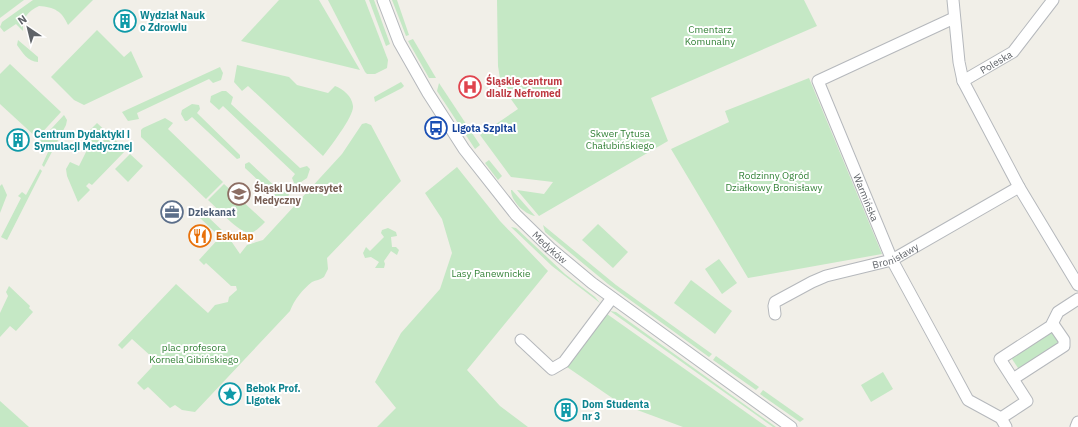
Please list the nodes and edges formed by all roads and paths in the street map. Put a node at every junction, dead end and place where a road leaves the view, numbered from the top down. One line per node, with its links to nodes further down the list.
1 (383, 0): 9 (street, Medyków)
2 (953, 0): 4 (street)
3 (1053, 0): 5 (street, Poleska)
4 (954, 18): 5 (street); 7 (street, Warmińska)
5 (963, 81): 6 (street)
6 (1019, 188): 7 (street, Bronisławy); 8 (street)
7 (892, 260): 11 (street, Bronisławy); 15 (street, Warmińska)
8 (1078, 286)
9 (612, 298): 13 (street); 17 (street, Medyków)
10 (1078, 299): 12 (street)
11 (775, 314)
12 (1053, 324): 14 (street); 14 (street)
13 (521, 340)
14 (1013, 380): 15 (street)
15 (1004, 422)
16 (1078, 422): 18 (street)
17 (791, 427)
18 (1076, 427)

